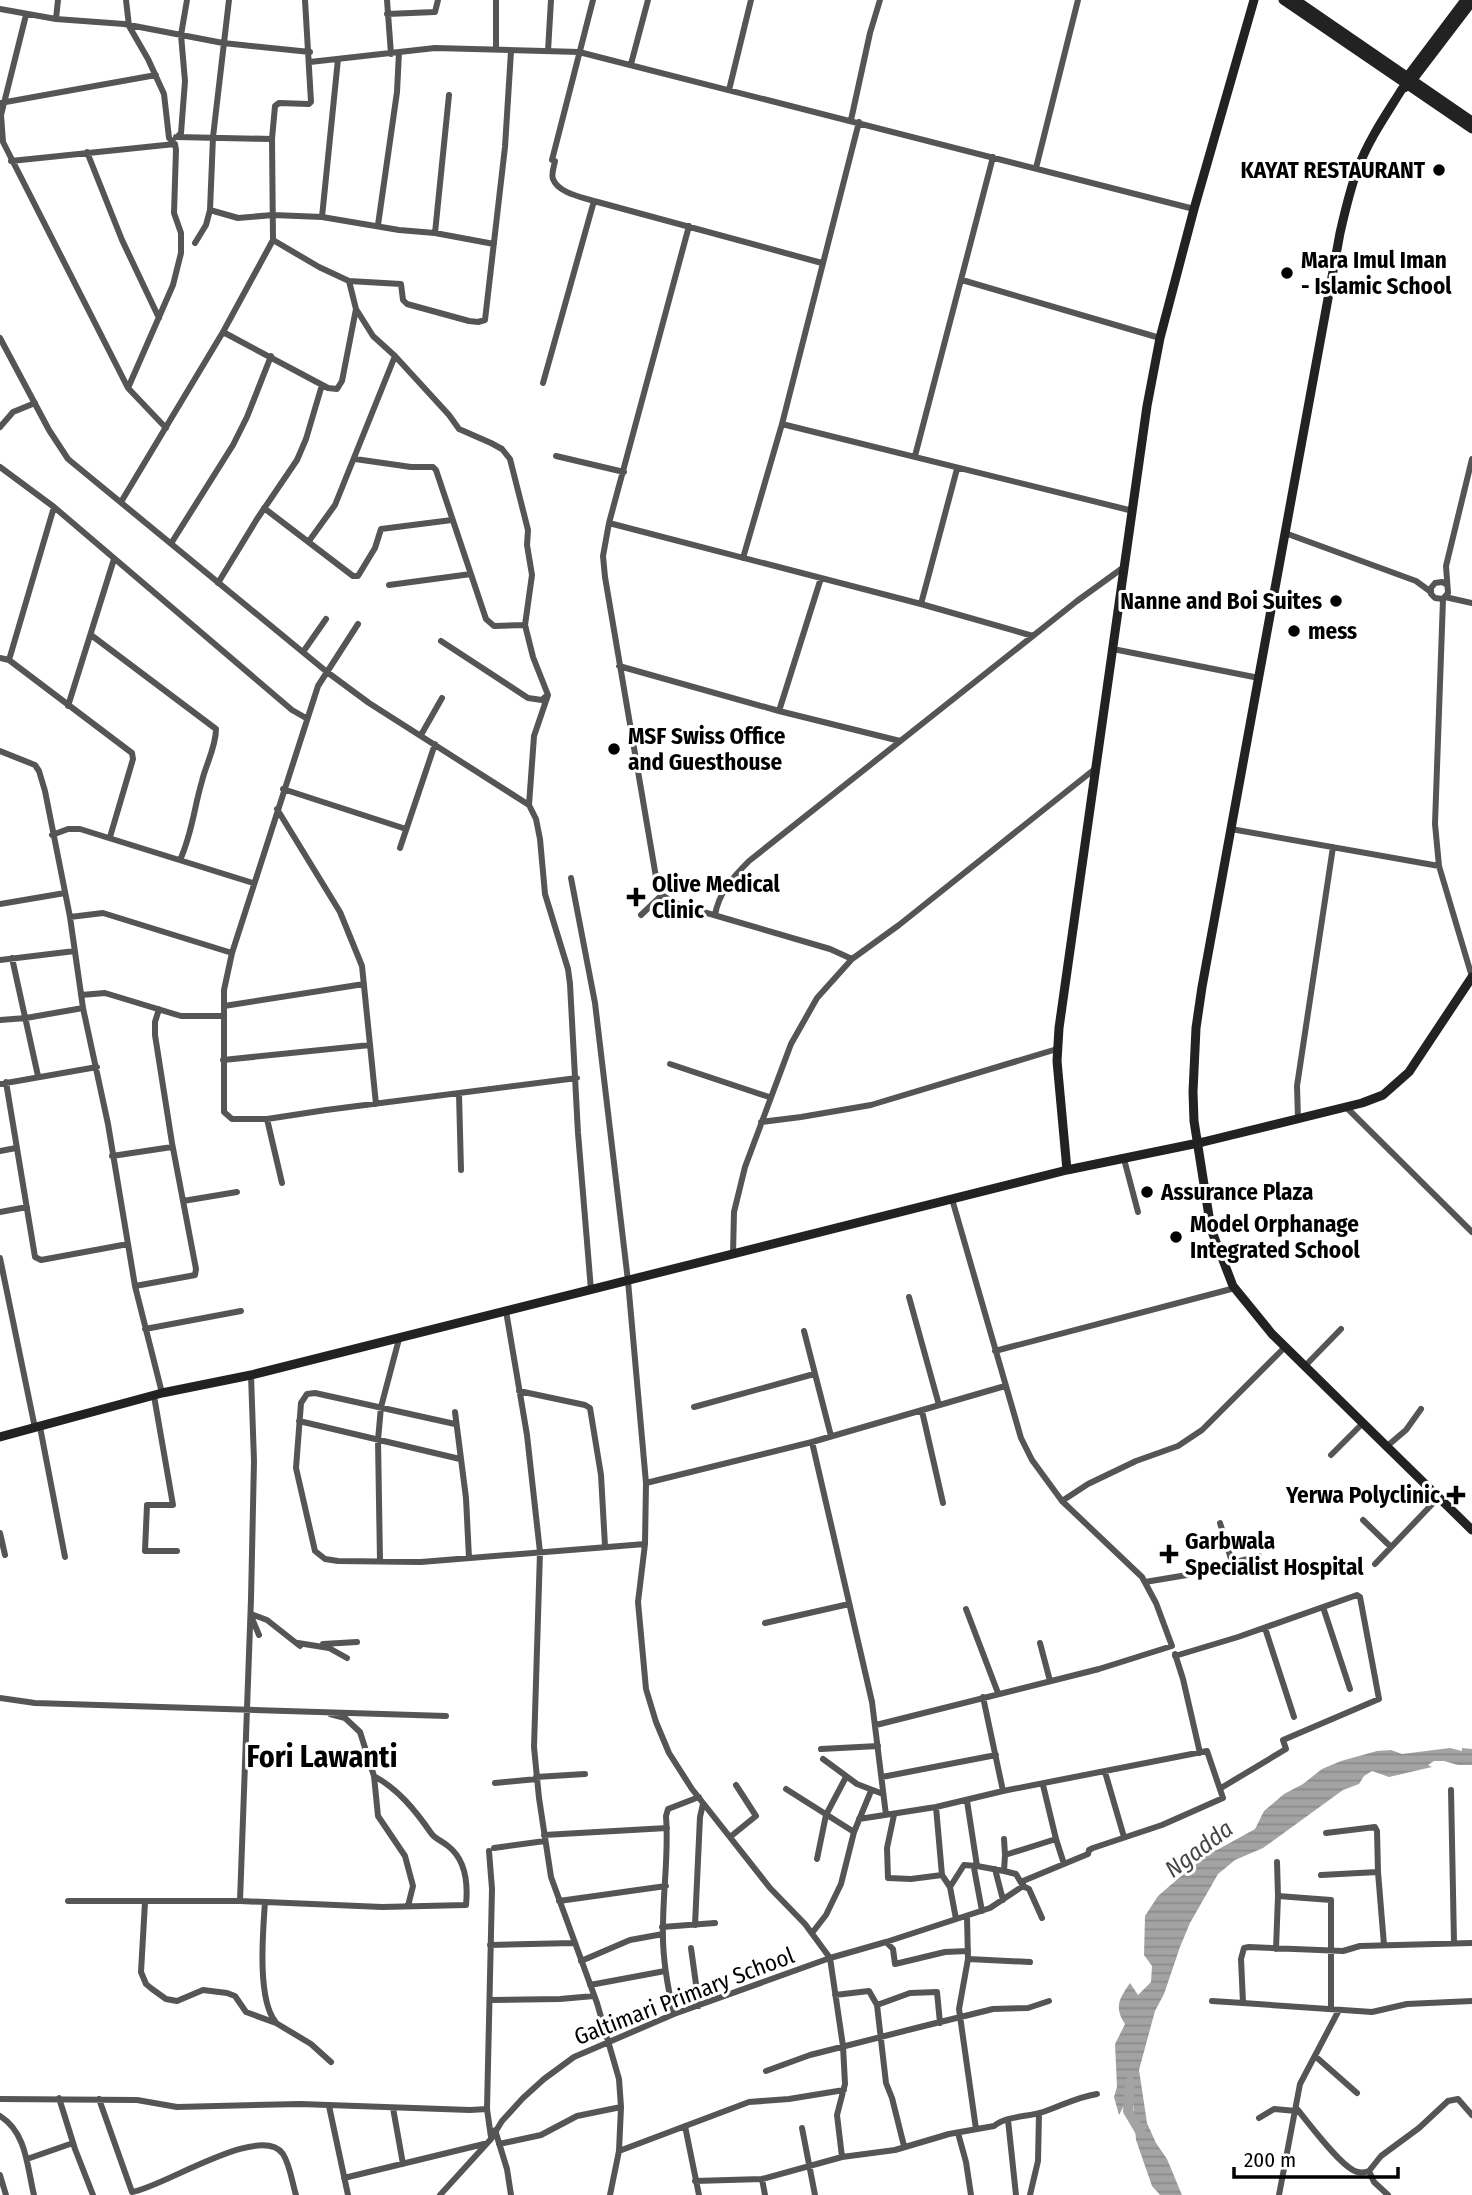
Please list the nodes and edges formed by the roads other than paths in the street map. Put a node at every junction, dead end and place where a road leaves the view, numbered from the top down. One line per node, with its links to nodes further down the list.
1 (58, 0): 23 (street)
2 (126, 0): 24 (street)
3 (187, 0): 25 (street)
4 (229, 0): 26 (street)
5 (305, 0): 30 (street)
6 (387, 0): 21 (street)
7 (438, 0): 21 (street)
8 (496, 0): 27 (street)
9 (551, 0): 29 (street)
10 (593, 0): 31 (street)
11 (648, 0): 35 (street)
12 (751, 0): 39 (street)
13 (880, 0): 43 (street)
14 (1078, 0): 53 (street)
15 (1254, 0): 56 (street)
16 (1283, 0): 37 (street)
17 (1296, 0): 38 (street)
18 (1465, 0): 38 (street)
19 (1472, 2): 38 (street)
20 (0, 9): 22 (street)
21 (387, 13): 32 (street)
22 (26, 15): 23 (street); 41 (street)
23 (56, 19): 24 (street)
24 (129, 26): 25 (street); 36 (street)
25 (181, 35): 26 (street); 49 (street)
26 (223, 43): 30 (street); 47 (street)
27 (496, 49): 28 (street); 32 (street)
28 (511, 51): 29 (street); 64 (street)
29 (548, 51): 31 (street)
30 (310, 52): 34 (street)
31 (579, 52): 35 (street); 54 (street)
32 (395, 53): 33 (street); 59 (street)
33 (338, 59): 34 (street); 58 (street)
34 (310, 62): 48 (street)
35 (631, 65): 39 (street)
36 (156, 75): 41 (street); 49 (street)
37 (1391, 75): 38 (street); 42 (street)
38 (1406, 83): 42 (street); 44 (street); 46 (street)
39 (729, 90): 43 (street)
40 (449, 95): 61 (street)
41 (3, 103): 52 (street)
42 (1394, 104): 95 (street)
43 (851, 120): 45 (street)
44 (1472, 121)
45 (859, 122): 51 (street); 65 (street)
46 (1472, 129)
47 (213, 137): 48 (street); 49 (street); 55 (street)
48 (272, 139): 57 (street)
49 (176, 140): 50 (street); 69 (street)
50 (87, 152): 52 (street); 69 (street)
51 (993, 157): 53 (street); 66 (street)
52 (11, 161): 77 (street)
53 (1036, 168): 56 (street)
54 (594, 201): 60 (street); 75 (street)
55 (210, 209): 57 (street); 63 (street)
56 (1194, 209): 72 (street)
57 (273, 215): 58 (street); 62 (street)
58 (322, 217): 59 (street)
59 (378, 225): 61 (street)
60 (689, 226): 65 (street); 88 (street)
61 (435, 233): 64 (street)
62 (273, 240): 67 (street); 70 (street)
63 (195, 243)
64 (494, 244): 67 (street)
65 (822, 263): 79 (street)
66 (962, 280): 72 (street); 83 (street)
67 (349, 281): 68 (street)
68 (356, 309): 74 (street); 76 (street)
69 (159, 318): 77 (street)
70 (223, 332): 73 (street); 81 (street)
71 (0, 338): 78 (street)
72 (1160, 338): 92 (street)
73 (271, 356): 76 (street); 97 (street)
74 (395, 356): 84 (street); 112 (street)
75 (543, 383)
76 (323, 385): 91 (street)
77 (128, 388): 81 (street)
78 (35, 403): 80 (street); 89 (street)
79 (782, 424): 83 (street); 98 (street)
80 (0, 427)
81 (166, 428): 89 (street)
82 (556, 456): 88 (street)
83 (915, 456): 87 (street)
84 (355, 459): 93 (street); 96 (street)
85 (1472, 459): 106 (street)
86 (0, 467): 90 (street)
87 (957, 469): 92 (street); 109 (street)
88 (624, 472): 94 (street)
89 (121, 502): 97 (street)
90 (54, 507): 99 (street); 119 (street)
91 (264, 508): 96 (street); 104 (street)
92 (1133, 511): 100 (street)
93 (452, 520): 96 (street); 101 (street)
94 (609, 523): 98 (street); 120 (street)
95 (1285, 533): 103 (street); 122 (street)
96 (309, 541)
97 (172, 542): 104 (street)
98 (743, 558): 102 (street)
99 (114, 559): 113 (street); 127 (street)
100 (1125, 565): 114 (street); 116 (street)
101 (471, 575): 105 (street); 112 (street)
102 (821, 578): 109 (street); 126 (street)
103 (1416, 582): 106 (street); 107 (street)
104 (218, 583): 117 (street)
105 (389, 585)
106 (1442, 585): 107 (street); 107 (street); 108 (street)
107 (1439, 597): 108 (street); 143 (street)
108 (1468, 602)
109 (921, 604): 114 (street)
110 (326, 620): 117 (street)
111 (358, 624): 121 (street)
112 (525, 625): 123 (street)
113 (91, 635): 125 (street); 142 (street)
114 (1033, 636): 129 (street)
115 (441, 641): 123 (street)
116 (1113, 649): 122 (street); 132 (street)
117 (303, 652): 121 (street)
118 (0, 658): 119 (street)
119 (9, 660): 125 (street)
120 (619, 666): 126 (street); 147 (street)
121 (327, 672): 127 (street); 128 (street)
122 (1259, 678): 137 (street)
123 (548, 695): 134 (street)
124 (442, 698): 128 (street)
125 (68, 706): 139 (street)
126 (779, 711): 129 (street)
127 (306, 718): 133 (street)
128 (421, 735): 130 (street)
129 (900, 741): 150 (street)
130 (435, 744): 134 (street); 136 (street)
131 (0, 751): 138 (street)
132 (1096, 768): 155 (street); 167 (street)
133 (283, 789): 135 (street); 136 (street)
134 (529, 804): 172 (street)
135 (277, 809): 145 (street); 158 (street)
136 (406, 829): 140 (street)
137 (1231, 829): 141 (street); 181 (street)
138 (52, 835): 139 (street); 146 (street)
139 (110, 837): 142 (street)
140 (400, 848)
141 (1333, 848): 143 (street); 178 (street)
142 (180, 860): 145 (street)
143 (1439, 866): 157 (street)
144 (571, 878): 200 (street)
145 (253, 883): 153 (street)
146 (65, 893): 148 (street); 151 (street)
147 (662, 895): 149 (street); 150 (street)
148 (0, 904)
149 (641, 915)
150 (715, 915): 155 (street)
151 (70, 917): 152 (street); 153 (street)
152 (75, 950): 154 (street); 159 (street)
153 (232, 953): 160 (street)
154 (12, 958): 156 (street); 164 (street)
155 (852, 959): 175 (street)
156 (0, 960)
157 (1472, 977): 177 (street)
158 (364, 984): 160 (street); 166 (street)
159 (81, 995): 161 (street); 162 (street)
160 (224, 1006): 163 (street)
161 (83, 1007): 164 (street); 170 (street)
162 (159, 1009): 163 (street); 182 (street)
163 (223, 1016): 168 (street)
164 (26, 1018): 165 (street); 171 (street)
165 (0, 1020)
166 (370, 1045): 168 (street); 176 (street)
167 (1057, 1049): 180 (street); 188 (street)
168 (223, 1060): 179 (street)
169 (670, 1064): 175 (street)
170 (97, 1066): 171 (street); 185 (street)
171 (38, 1076): 173 (street)
172 (577, 1078): 174 (street); 203 (street)
173 (3, 1083): 183 (street)
174 (459, 1094): 176 (street); 187 (street)
175 (769, 1097): 180 (street)
176 (376, 1104): 179 (street)
177 (1346, 1107): 178 (street); 196 (street)
178 (1298, 1118): 181 (street)
179 (267, 1119): 189 (street)
180 (761, 1122): 198 (street)
181 (1200, 1143): 186 (street); 202 (street)
182 (172, 1147): 185 (street); 192 (street)
183 (16, 1148): 184 (street); 193 (street)
184 (0, 1151)
185 (112, 1156): 197 (street)
186 (1124, 1159): 188 (street); 195 (street)
187 (461, 1170)
188 (1067, 1170): 191 (street)
189 (282, 1183)
190 (237, 1192): 192 (street)
191 (952, 1199): 198 (street); 212 (street)
192 (183, 1201): 201 (street)
193 (27, 1207): 194 (street); 197 (street)
194 (0, 1212)
195 (1138, 1212)
196 (1472, 1231)
197 (128, 1244): 201 (street)
198 (733, 1254): 200 (street)
199 (0, 1258): 228 (street)
200 (628, 1281): 203 (street); 236 (street)
201 (135, 1286): 207 (street)
202 (1234, 1288): 211 (street); 212 (street)
203 (591, 1290): 206 (street)
204 (909, 1297): 219 (street)
205 (241, 1311): 207 (street)
206 (506, 1311): 210 (street); 217 (street)
207 (145, 1329): 218 (street)
208 (1341, 1329): 213 (street)
209 (804, 1331): 214 (street)
210 (399, 1339): 215 (street); 220 (street)
211 (1285, 1347): 213 (street); 238 (street)
212 (995, 1351): 216 (street)
213 (1305, 1366): 226 (street)
214 (814, 1374): 221 (street); 229 (street)
215 (251, 1375): 218 (street); 260 (street)
216 (1005, 1386): 219 (street); 238 (street)
217 (519, 1391): 245 (street); 248 (street)
218 (158, 1395): 228 (street); 247 (street)
219 (939, 1405): 223 (street)
220 (381, 1407): 225 (street); 227 (street); 231 (street)
221 (694, 1407)
222 (1420, 1409): 233 (street)
223 (922, 1411): 229 (street); 239 (street)
224 (455, 1412): 227 (street)
225 (299, 1421): 231 (street); 253 (street)
226 (1363, 1423): 233 (street); 234 (street)
227 (455, 1424): 235 (street)
228 (38, 1427): 230 (street); 251 (street)
229 (831, 1436): 232 (street)
230 (0, 1437)
231 (378, 1440): 235 (street); 253 (street)
232 (812, 1441): 236 (street); 257 (street)
233 (1386, 1447): 237 (street)
234 (1331, 1455)
235 (460, 1460): 252 (street)
236 (646, 1483): 244 (street)
237 (1438, 1498): 242 (street); 246 (street)
238 (1062, 1501): 256 (street)
239 (943, 1503)
240 (1363, 1520): 246 (street)
241 (1220, 1523): 254 (street)
242 (1470, 1524)
243 (0, 1533): 249 (street)
244 (645, 1544): 245 (street); 300 (street)
245 (605, 1546): 248 (street)
246 (1391, 1547): 255 (street)
247 (177, 1551)
248 (540, 1552): 252 (street); 290 (street)
249 (5, 1555)
250 (1259, 1556): 254 (street)
251 (65, 1557)
252 (469, 1558): 253 (street)
253 (380, 1561)
254 (1232, 1562): 256 (street)
255 (1375, 1564)
256 (1145, 1582): 267 (street)
257 (849, 1604): 261 (street); 279 (street)
258 (1324, 1607): 262 (street); 271 (street); 294 (street)
259 (966, 1609): 272 (street)
260 (251, 1614): 263 (street); 266 (street); 275 (street)
261 (765, 1623)
262 (1265, 1628): 268 (street); 278 (street)
263 (259, 1635)
264 (357, 1642): 266 (street)
265 (1040, 1643): 270 (street)
266 (314, 1644): 269 (street)
267 (1172, 1646): 268 (street); 270 (street)
268 (1175, 1656): 282 (street)
269 (347, 1658)
270 (1050, 1681): 272 (street)
271 (1350, 1689)
272 (998, 1693): 273 (street)
273 (983, 1697): 279 (street); 283 (street)
274 (0, 1698): 275 (street)
275 (246, 1710): 276 (street); 331 (street)
276 (318, 1711): 277 (street); 287 (street)
277 (446, 1716)
278 (1294, 1717)
279 (876, 1725): 280 (street)
280 (878, 1746): 281 (street); 289 (street)
281 (821, 1749)
282 (1200, 1752): 285 (street); 294 (street)
283 (996, 1755): 289 (street); 298 (street)
284 (823, 1759): 288 (street)
285 (1105, 1772): 293 (street); 311 (street)
286 (585, 1774): 290 (street)
287 (374, 1776): 335 (street); 335 (street)
288 (846, 1777): 297 (street); 303 (street)
289 (881, 1777): 299 (street)
290 (537, 1778): 291 (street); 312 (street)
291 (495, 1783)
292 (736, 1785): 310 (street)
293 (1043, 1785): 298 (street); 314 (street)
294 (1221, 1788): 311 (street, Galtimari Primary School)
295 (786, 1789): 303 (street)
296 (1451, 1790): 346 (street)
297 (871, 1791): 299 (street); 306 (street)
298 (1003, 1791): 301 (street)
299 (883, 1794): 304 (street)
300 (701, 1800): 307 (street); 310 (street); 341 (street)
301 (967, 1801): 302 (street); 319 (street)
302 (936, 1807): 305 (street); 323 (street)
303 (826, 1815): 308 (street); 316 (street)
304 (886, 1815): 305 (street); 306 (street)
305 (894, 1815): 323 (street)
306 (859, 1819): 308 (street)
307 (667, 1828): 312 (street); 325 (street)
308 (854, 1832): 343 (street)
309 (1326, 1833): 322 (street)
310 (730, 1837): 343 (street)
311 (1124, 1837): 318 (street, Galtimari Primary School)
312 (545, 1838): 332 (street); 348 (street)
313 (1004, 1839): 315 (street)
314 (1056, 1839): 315 (street); 318 (street)
315 (1005, 1855): 321 (street)
316 (817, 1858)
317 (1277, 1862): 328 (street)
318 (1064, 1864): 326 (street, Galtimari Primary School)
319 (977, 1866): 320 (street); 327 (street); 336 (street)
320 (995, 1869): 321 (street); 329 (street)
321 (1004, 1871): 326 (street)
322 (1378, 1872): 324 (street); 349 (street)
323 (943, 1875): 327 (street)
324 (1321, 1875)
325 (666, 1886): 332 (street); 342 (street)
326 (1023, 1886): 329 (street, Galtimari Primary School); 338 (street)
327 (950, 1887): 339 (street)
328 (1278, 1896): 351 (street); 352 (street)
329 (1003, 1900): 336 (street, Galtimari Primary School)
330 (68, 1901): 333 (street)
331 (240, 1901): 333 (street); 334 (street)
332 (559, 1901): 345 (street)
333 (145, 1902): 372 (street)
334 (265, 1902): 335 (street); 372 (street)
335 (408, 1906)
336 (982, 1911): 337 (street, Galtimari Primary School)
337 (967, 1917): 339 (street, Galtimari Primary School); 353 (street)
338 (1042, 1918)
339 (956, 1919): 344 (street, Galtimari Primary School)
340 (715, 1923): 341 (street)
341 (695, 1925): 342 (street)
342 (663, 1931): 355 (street); 357 (street)
343 (812, 1933): 354 (street)
344 (886, 1942): 353 (street); 354 (street, Galtimari Primary School)
345 (574, 1943): 348 (street); 355 (street)
346 (1454, 1943): 347 (street); 349 (street)
347 (1472, 1943)
348 (490, 1945): 361 (street)
349 (1384, 1945): 352 (street)
350 (691, 1948): 367 (street)
351 (1276, 1949): 352 (street); 365 (street)
352 (1333, 1950): 368 (street)
353 (968, 1955): 356 (street); 371 (street)
354 (830, 1958): 359 (street); 367 (street, Galtimari Primary School)
355 (581, 1961): 358 (street)
356 (1030, 1962)
357 (665, 1971): 358 (street); 370 (street)
358 (590, 1985): 360 (street)
359 (835, 1994): 366 (street); 376 (street)
360 (594, 1996): 361 (street); 375 (street)
361 (490, 2000): 389 (street)
362 (1049, 2001): 371 (street)
363 (1212, 2001): 365 (street)
364 (1472, 2001): 369 (street)
365 (1243, 2003): 368 (street)
366 (877, 2005): 373 (street); 374 (street)
367 (699, 2006): 370 (street, Galtimari Primary School)
368 (1331, 2009): 369 (street)
369 (1339, 2010): 377 (street)
370 (674, 2014): 375 (street, Galtimari Primary School)
371 (961, 2018): 373 (street); 398 (street)
372 (276, 2022): 378 (street)
373 (940, 2023): 374 (street)
374 (882, 2037): 376 (street); 404 (street)
375 (609, 2041): 387 (street); 399 (street, Galtimari Primary School)
376 (843, 2046): 379 (street); 380 (street)
377 (1315, 2056): 381 (street); 390 (street)
378 (331, 2062)
379 (766, 2071)
380 (844, 2090): 396 (street); 406 (street)
381 (1357, 2093)
382 (1097, 2094): 391 (street)
383 (59, 2098): 384 (street); 385 (street); 402 (street)
384 (0, 2099)
385 (99, 2099): 386 (street); 418 (street)
386 (329, 2106): 388 (street); 412 (street)
387 (621, 2107): 403 (street); 405 (street)
388 (393, 2108): 389 (street); 408 (street)
389 (487, 2109): 401 (street)
390 (1297, 2110): 394 (street); 410 (street); 429 (street)
391 (1039, 2113): 395 (street); 428 (street)
392 (1472, 2115): 410 (street)
393 (0, 2116): 407 (street)
394 (1259, 2118)
395 (1008, 2120): 398 (street); 427 (street)
396 (685, 2126): 405 (street); 414 (street)
397 (802, 2128): 409 (street)
398 (976, 2129): 400 (street)
399 (495, 2130): 401 (street, Galtimari Primary School); 403 (street)
400 (957, 2133): 404 (street); 426 (street)
401 (488, 2141): 408 (street); 420 (street, Galtimari Primary School)
402 (73, 2143): 407 (street); 417 (street)
403 (499, 2144): 421 (street)
404 (904, 2146): 406 (street)
405 (619, 2151): 422 (street)
406 (842, 2157): 409 (street)
407 (27, 2159): 416 (street)
408 (402, 2164): 412 (street)
409 (808, 2165): 413 (street); 425 (street)
410 (1369, 2171): 430 (street)
411 (0, 2175): 415 (street)
412 (344, 2178): 419 (street)
413 (762, 2179): 414 (street); 424 (street)
414 (695, 2181): 423 (street)
415 (6, 2195)
416 (34, 2195)
417 (93, 2195)
418 (296, 2195)
419 (348, 2195)
420 (440, 2195)
421 (511, 2195)
422 (610, 2195)
423 (699, 2195)
424 (765, 2195)
425 (815, 2195)
426 (971, 2195)
427 (1016, 2195)
428 (1030, 2195)
429 (1279, 2195)
430 (1388, 2195)

